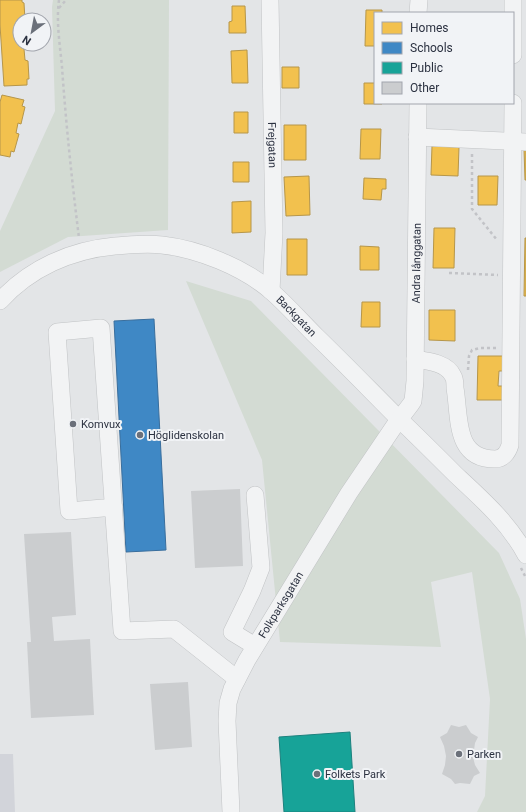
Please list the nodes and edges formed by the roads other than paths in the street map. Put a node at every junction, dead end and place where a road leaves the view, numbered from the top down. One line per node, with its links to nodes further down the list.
1 (270, 0): 10 (street, Frejgatan)
2 (418, 0): 4 (street)
3 (513, 0): 5 (street)
4 (418, 12)
5 (513, 12)
6 (418, 104): 8 (street, Andra långgatan)
7 (513, 104): 9 (street)
8 (417, 137): 9 (street); 12 (street, Andra långgatan)
9 (519, 142): 12 (street)
10 (271, 291): 11 (street, Backgatan); 13 (street, Backgatan)
11 (0, 301)
12 (415, 359): 13 (street, Andra långgatan)
13 (400, 419): 16 (street, Backgatan); 17 (street, Folkparksgatan)
14 (255, 495): 17 (street)
15 (114, 507): 15 (street); 18 (street)
16 (523, 560)
17 (255, 646): 18 (street, Folkparksgatan)
18 (237, 679): 19 (street, Folkparksgatan)
19 (231, 812)

